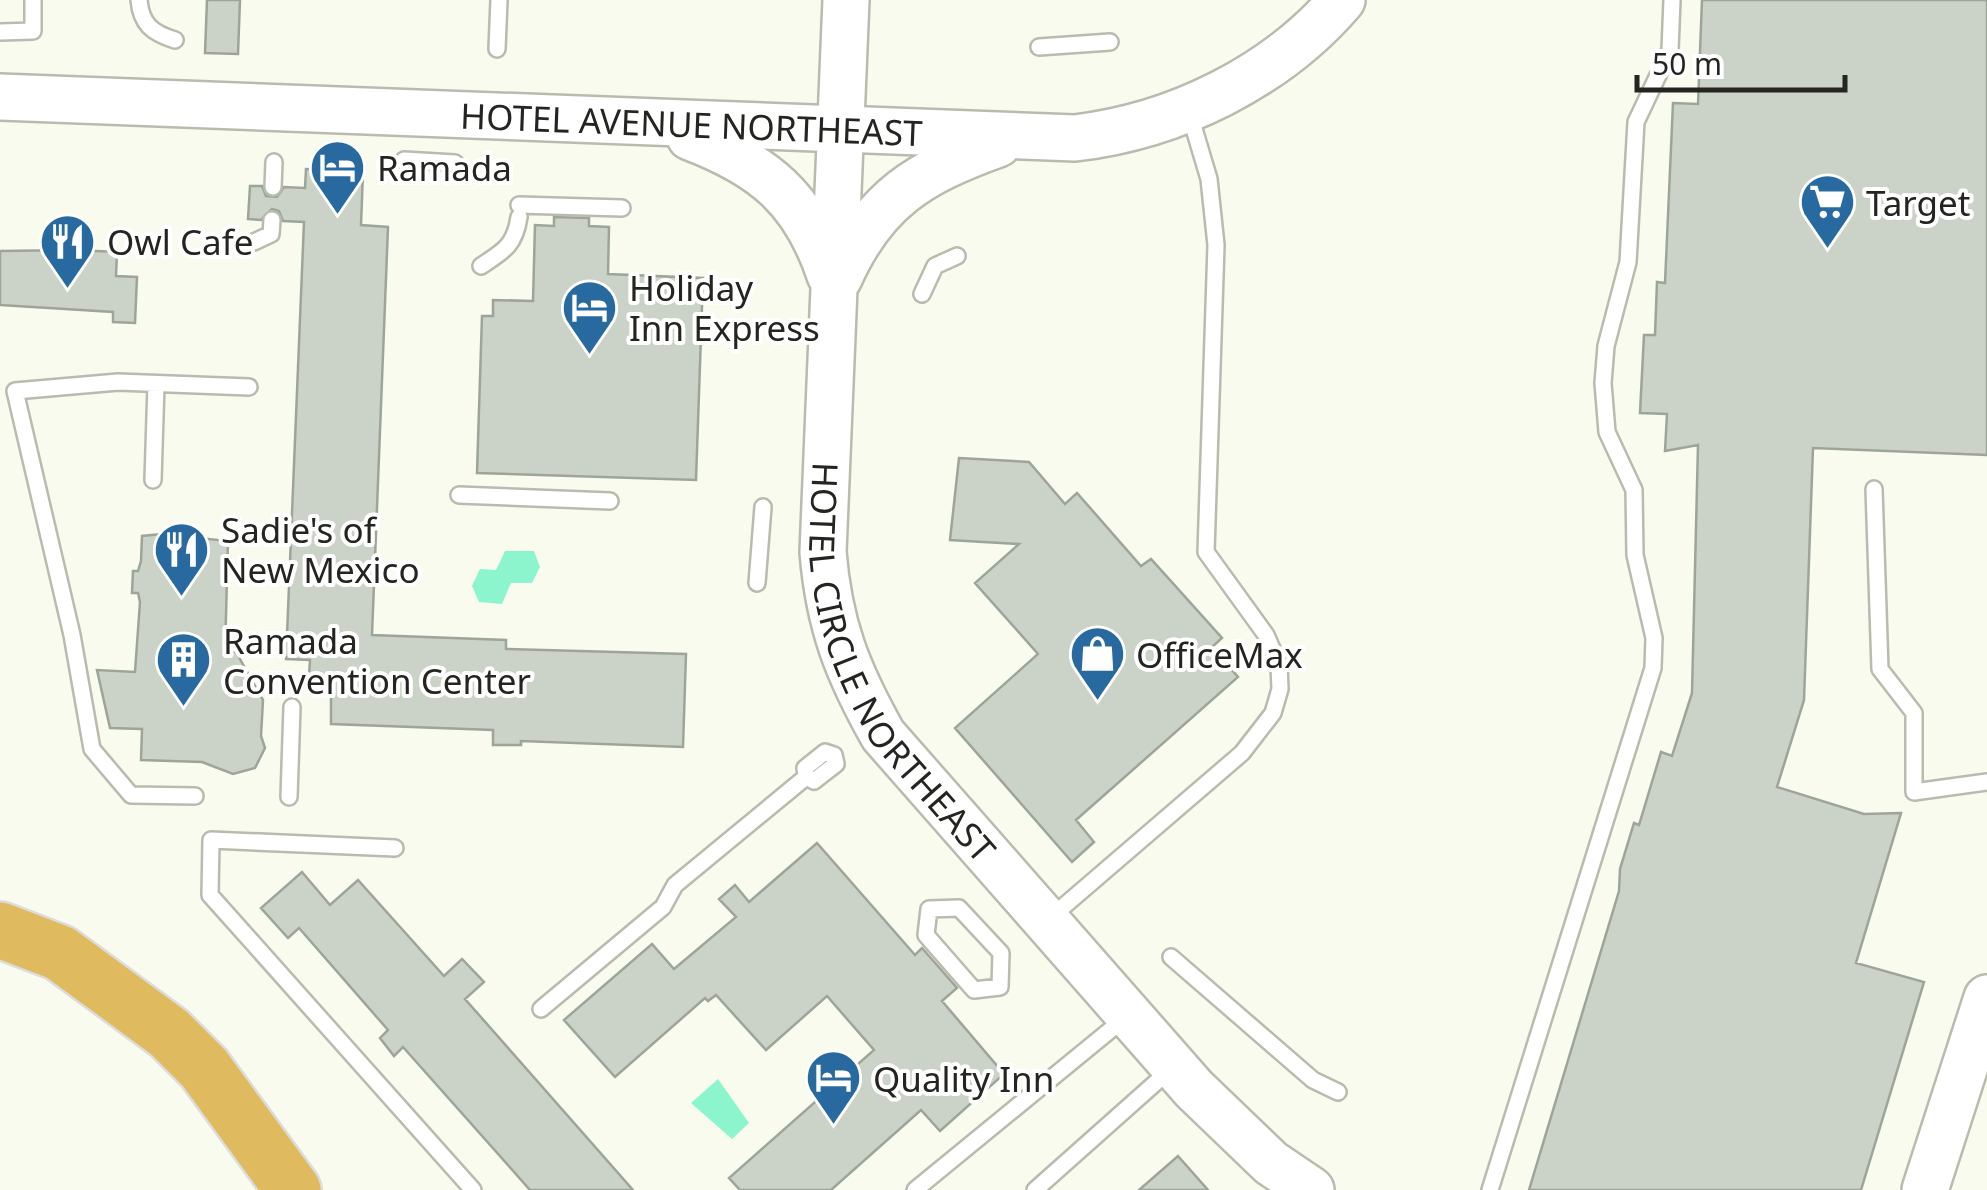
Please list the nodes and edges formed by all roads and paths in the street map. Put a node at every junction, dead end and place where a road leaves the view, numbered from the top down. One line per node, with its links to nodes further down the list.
1 (32, 0): 7 (lane)
2 (140, 0): 8 (lane)
3 (499, 0): 11 (lane)
4 (846, 0): 15 (street, HOTEL CIRCLE NORTHEAST)
5 (1342, 0): 13 (street, HOTEL AVENUE NORTHEAST)
6 (1672, 0): 58 (lane)
7 (0, 32)
8 (174, 40)
9 (1110, 42): 10 (lane)
10 (1039, 48)
11 (497, 49)
12 (0, 97): 14 (street, HOTEL AVENUE NORTHEAST)
13 (1188, 108): 16 (street, HOTEL AVENUE NORTHEAST); 43 (lane)
14 (660, 125): 15 (street, HOTEL AVENUE NORTHEAST); 26 (street)
15 (841, 132): 16 (street, HOTEL AVENUE NORTHEAST); 26 (street, HOTEL CIRCLE NORTHEAST)
16 (1016, 137): 26 (street)
17 (404, 160): 19 (lane)
18 (274, 162): 20 (lane)
19 (455, 164)
20 (273, 187)
21 (622, 208): 25 (lane)
22 (272, 220): 23 (lane)
23 (254, 242)
24 (957, 256): 27 (lane)
25 (481, 266)
26 (834, 288): 43 (street, HOTEL CIRCLE NORTHEAST)
27 (922, 294)
28 (156, 384): 29 (lane); 30 (lane); 39 (lane)
29 (250, 388)
30 (153, 480)
31 (1874, 489): 38 (lane)
32 (459, 495): 33 (lane)
33 (610, 501)
34 (763, 507): 35 (lane)
35 (757, 583)
36 (292, 707): 40 (lane)
37 (806, 777): 49 (lane)
38 (1986, 778)
39 (195, 796)
40 (289, 797)
41 (395, 848): 54 (lane)
42 (930, 909): 42 (lane)
43 (1046, 922): 50 (street, HOTEL CIRCLE NORTHEAST)
44 (0, 930): 47 (highway)
45 (0, 945): 47 (highway)
46 (1171, 957): 52 (lane)
47 (86, 973): 53 (highway)
48 (1987, 998): 59 (street)
49 (541, 1009)
50 (1128, 1015): 51 (street, HOTEL CIRCLE NORTHEAST); 55 (lane)
51 (1174, 1066): 56 (lane); 57 (street, HOTEL CIRCLE NORTHEAST)
52 (1338, 1092)
53 (293, 1190)
54 (473, 1190)
55 (915, 1190)
56 (1034, 1190)
57 (1311, 1190)
58 (1490, 1190)
59 (1925, 1190)

